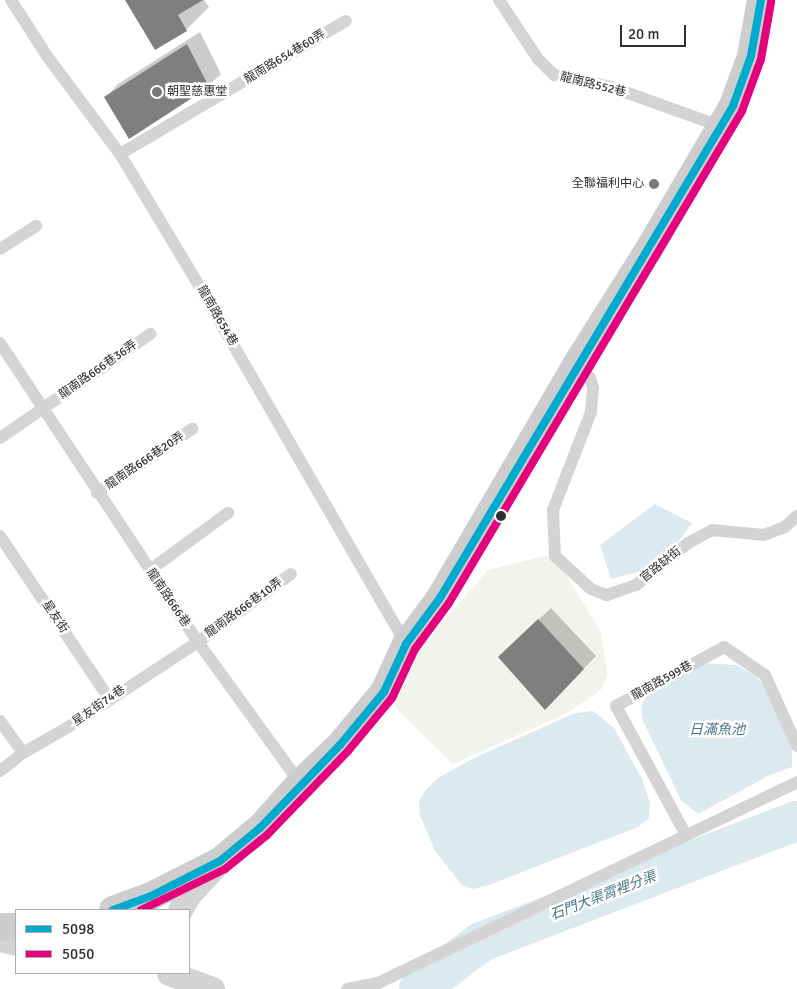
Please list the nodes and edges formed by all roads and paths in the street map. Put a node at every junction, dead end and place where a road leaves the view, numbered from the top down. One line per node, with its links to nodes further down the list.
1 (11, 0): 6 (lane, 龍南路654巷)
2 (499, 0): 5 (lane, 龍南路552巷)
3 (761, 0): 5 (main road)
4 (346, 21): 6 (lane, 龍南路654巷60弄)
5 (720, 126): 11 (main road)
6 (120, 154): 22 (lane, 龍南路654巷)
7 (36, 226): 8 (lane)
8 (0, 249)
9 (150, 334): 12 (lane, 龍南路666巷36弄)
10 (0, 343): 12 (lane, 龍南路666巷)
11 (576, 365): 17 (lane, 官路缺街); 22 (main road)
12 (45, 407): 14 (lane, 龍南路666巷36弄); 15 (lane, 龍南路666巷)
13 (192, 429): 15 (lane, 龍南路666巷20弄)
14 (0, 438)
15 (97, 493): 19 (lane, 龍南路666巷)
16 (228, 513): 19 (lane)
17 (797, 516)
18 (0, 536): 23 (lane, 星友街)
19 (150, 570): 21 (lane, 龍南路666巷)
20 (291, 574): 21 (lane, 龍南路666巷10弄)
21 (198, 642): 23 (lane, 星友街74巷); 28 (lane, 龍南路666巷)
22 (406, 644): 28 (main road)
23 (109, 698): 26 (lane, 星友街74巷)
24 (0, 721): 26 (lane)
25 (797, 746): 30 (lane, 龍南路599巷)
26 (23, 753): 27 (lane, 星友街74巷)
27 (0, 771)
28 (300, 782): 31 (main road)
29 (797, 782): 30 (lane)
30 (686, 835): 42 (lane)
31 (220, 861): 32 (main road); 33 (street)
32 (116, 909)
33 (181, 909)
34 (0, 927): 35 (main road)
35 (15, 927)
36 (0, 939): 37 (street)
37 (15, 943)
38 (163, 974): 40 (lane)
39 (172, 974): 41 (street)
40 (178, 989)
41 (212, 989)
42 (347, 989)

